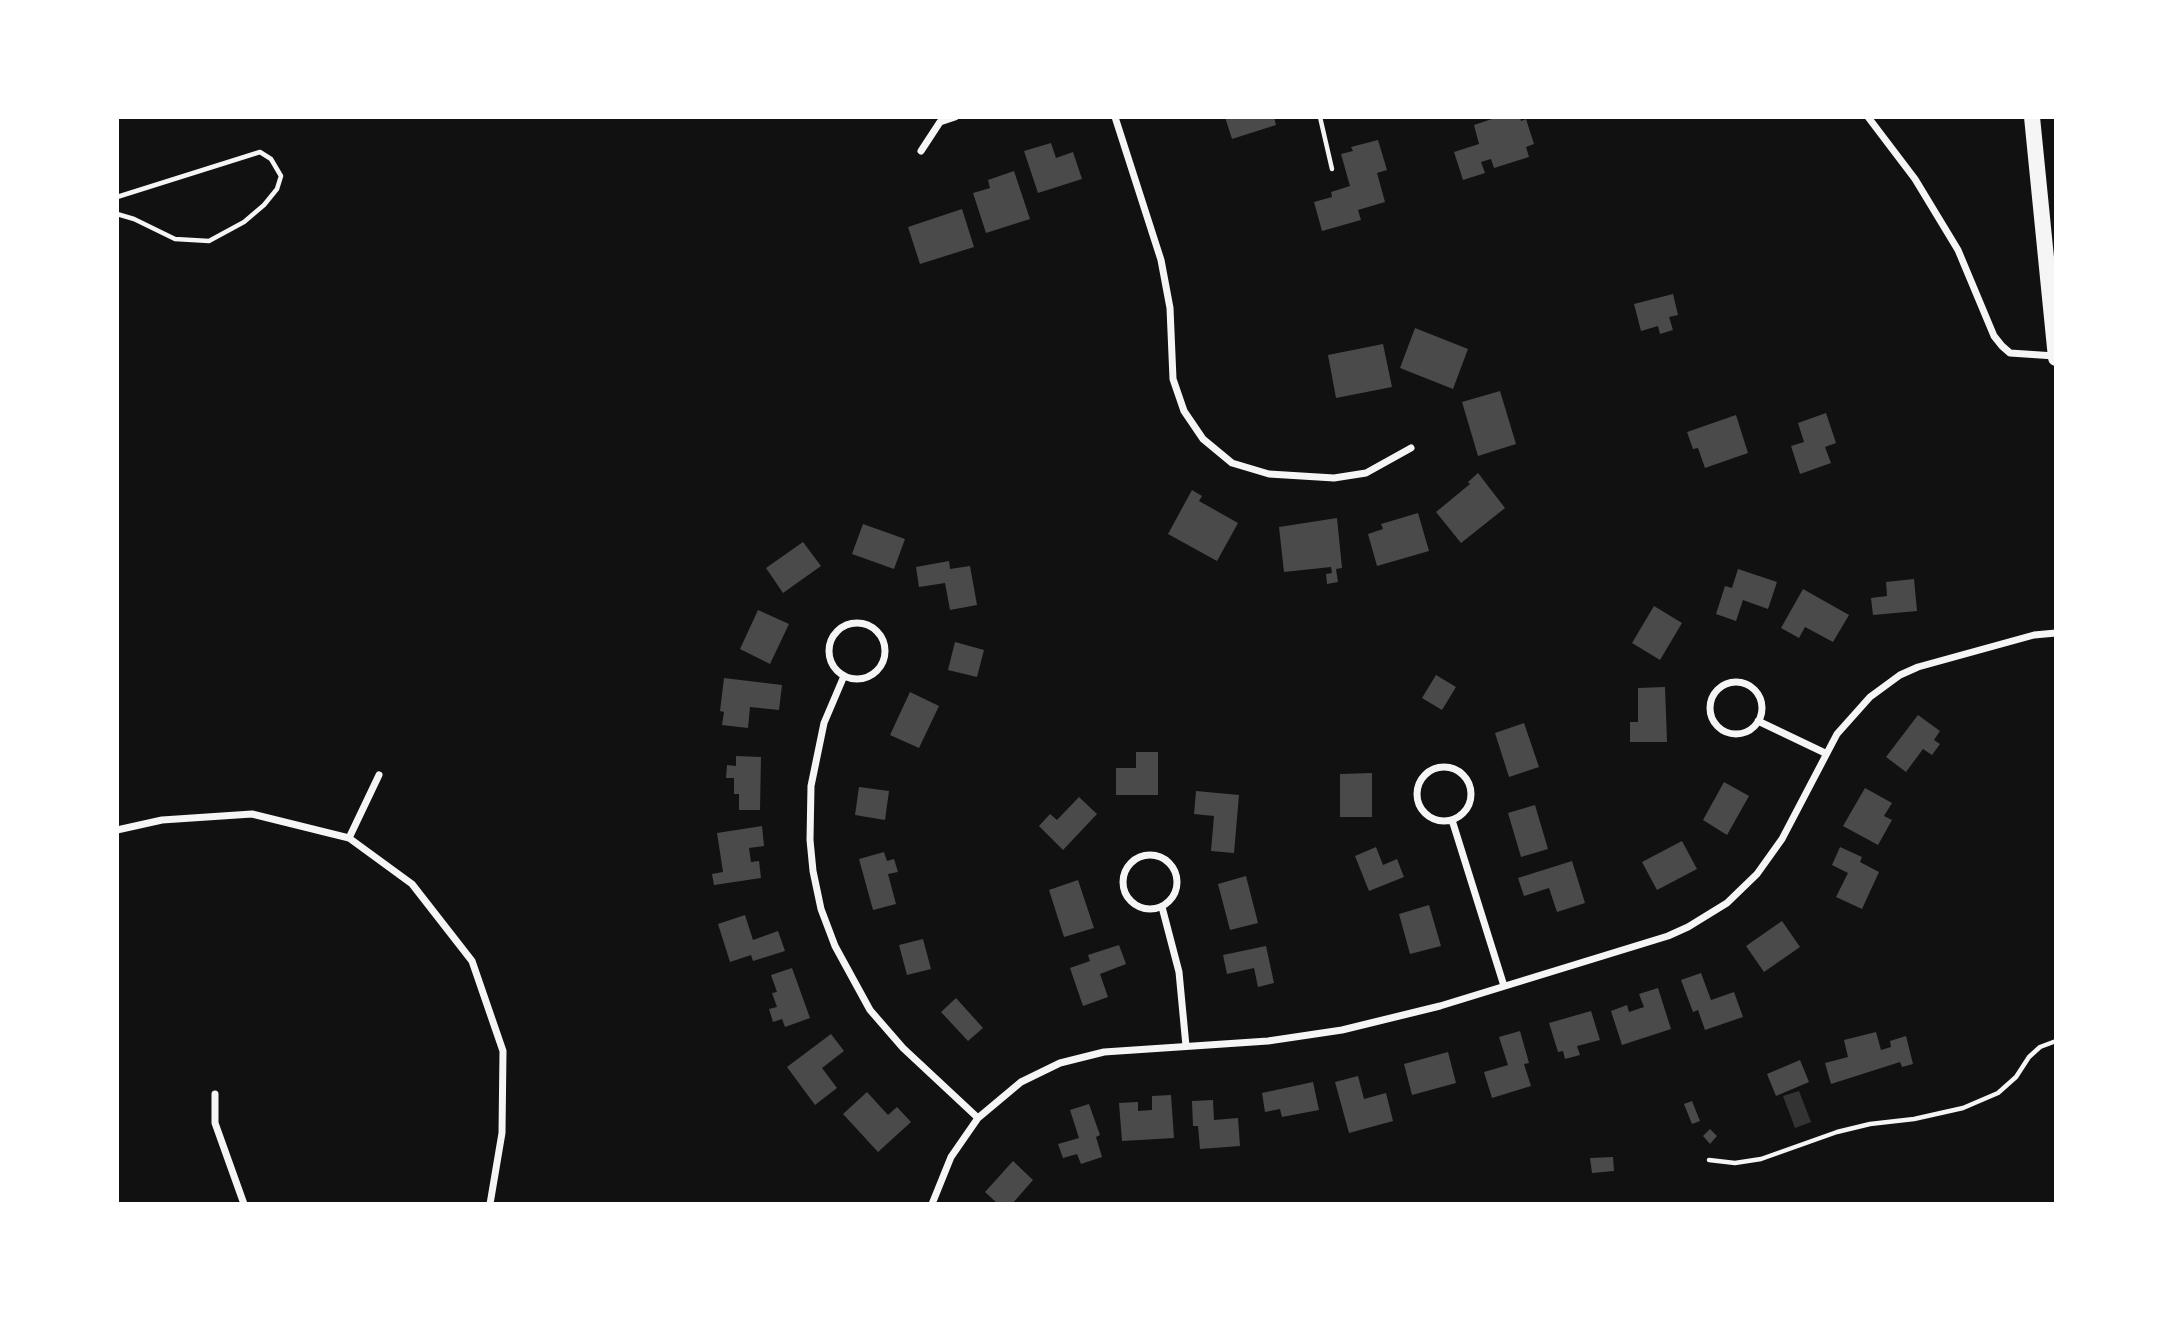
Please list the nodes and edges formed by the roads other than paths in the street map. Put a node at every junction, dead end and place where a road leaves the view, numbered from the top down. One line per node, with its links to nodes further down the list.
1 (955, 117): 6 (street)
2 (1115, 117): 11 (street)
3 (1320, 117): 7 (lane)
4 (1868, 117): 10 (street)
5 (2032, 117): 10 (highway)
6 (921, 151)
7 (1332, 169)
8 (117, 197): 9 (lane)
9 (117, 214)
10 (2056, 357)
11 (1411, 448)
12 (2056, 633): 15 (street)
13 (844, 676): 13 (street); 25 (street)
14 (1758, 721): 14 (street); 15 (street)
15 (1825, 753): 21 (street)
16 (380, 775): 19 (street)
17 (1452, 820): 17 (street); 21 (street)
18 (117, 830): 19 (street)
19 (349, 838): 28 (street)
20 (1162, 907): 20 (street); 23 (street)
21 (1504, 986): 23 (street)
22 (2056, 1041): 26 (lane)
23 (1186, 1046): 25 (street)
24 (215, 1094): 27 (street)
25 (978, 1118): 29 (street)
26 (1709, 1160)
27 (244, 1204)
28 (490, 1204)
29 (932, 1204)

